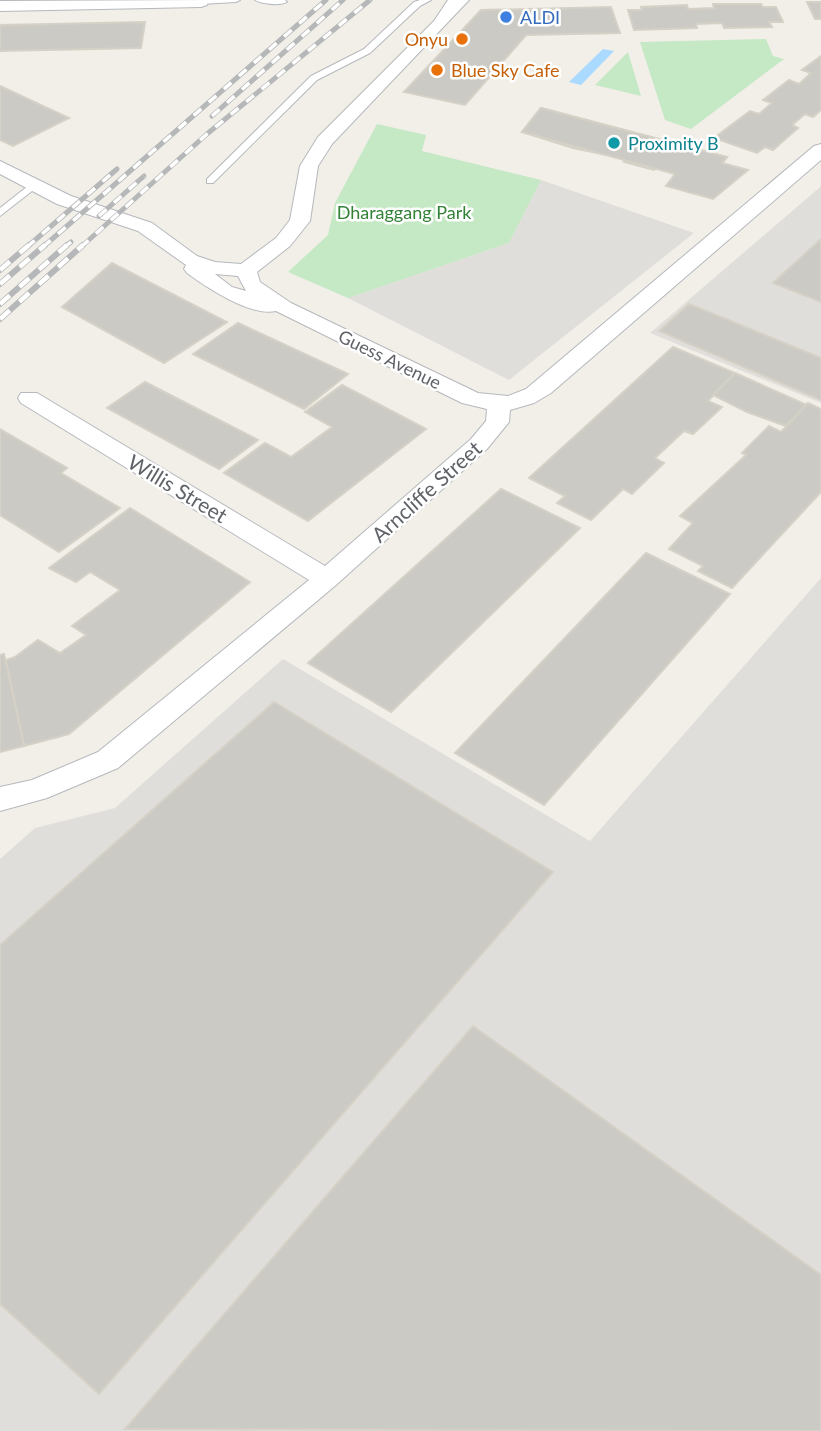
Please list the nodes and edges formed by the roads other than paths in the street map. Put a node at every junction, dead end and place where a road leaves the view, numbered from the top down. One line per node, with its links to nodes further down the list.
1 (236, 0): 5 (lane)
2 (259, 0): 6 (lane)
3 (427, 0): 10 (lane)
4 (456, 1): 14 (street)
5 (201, 2): 7 (street)
6 (284, 2)
7 (0, 6)
8 (821, 150): 17 (street)
9 (0, 167): 11 (street, Guess Avenue)
10 (210, 181)
11 (36, 184): 12 (lane); 13 (street, Guess Avenue)
12 (0, 213)
13 (190, 260): 14 (street, Guess Avenue); 15 (street, Guess Avenue)
14 (246, 270): 15 (street, Guess Avenue)
15 (284, 307): 17 (street, Guess Avenue)
16 (29, 398): 18 (street, Willis Street)
17 (499, 404): 18 (street, Arncliffe Street)
18 (327, 579): 19 (street, Arncliffe Street)
19 (0, 799)

